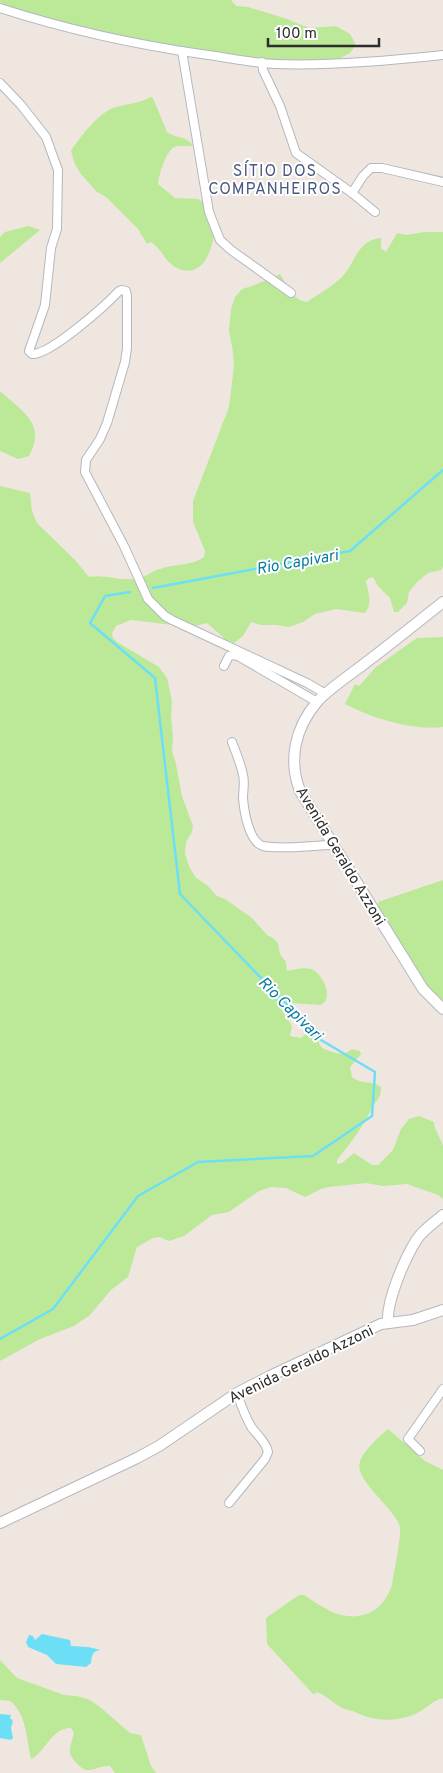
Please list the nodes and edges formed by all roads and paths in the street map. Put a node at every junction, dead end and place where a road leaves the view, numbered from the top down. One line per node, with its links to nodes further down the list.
1 (0, 8): 2 (street)
2 (182, 51): 4 (street); 9 (street)
3 (443, 55): 4 (street)
4 (262, 62): 7 (street)
5 (0, 82): 12 (street)
6 (443, 182): 7 (street)
7 (352, 193): 8 (street)
8 (375, 212)
9 (291, 293)
10 (443, 602): 12 (street, Avenida Geraldo Azzoni)
11 (224, 666): 13 (street)
12 (326, 694): 13 (street, Avenida Geraldo Azzoni)
13 (317, 702): 15 (street, Avenida Geraldo Azzoni)
14 (232, 742): 15 (street)
15 (333, 845): 16 (street, Avenida Geraldo Azzoni)
16 (443, 1009)
17 (443, 1216): 19 (street, Avenida Geraldo Azzoni)
18 (443, 1310): 19 (street)
19 (388, 1322): 21 (street, Avenida Geraldo Azzoni)
20 (443, 1389): 22 (street)
21 (237, 1393): 23 (street); 24 (street, Avenida Geraldo Azzoni)
22 (420, 1451)
23 (229, 1503)
24 (0, 1523)

